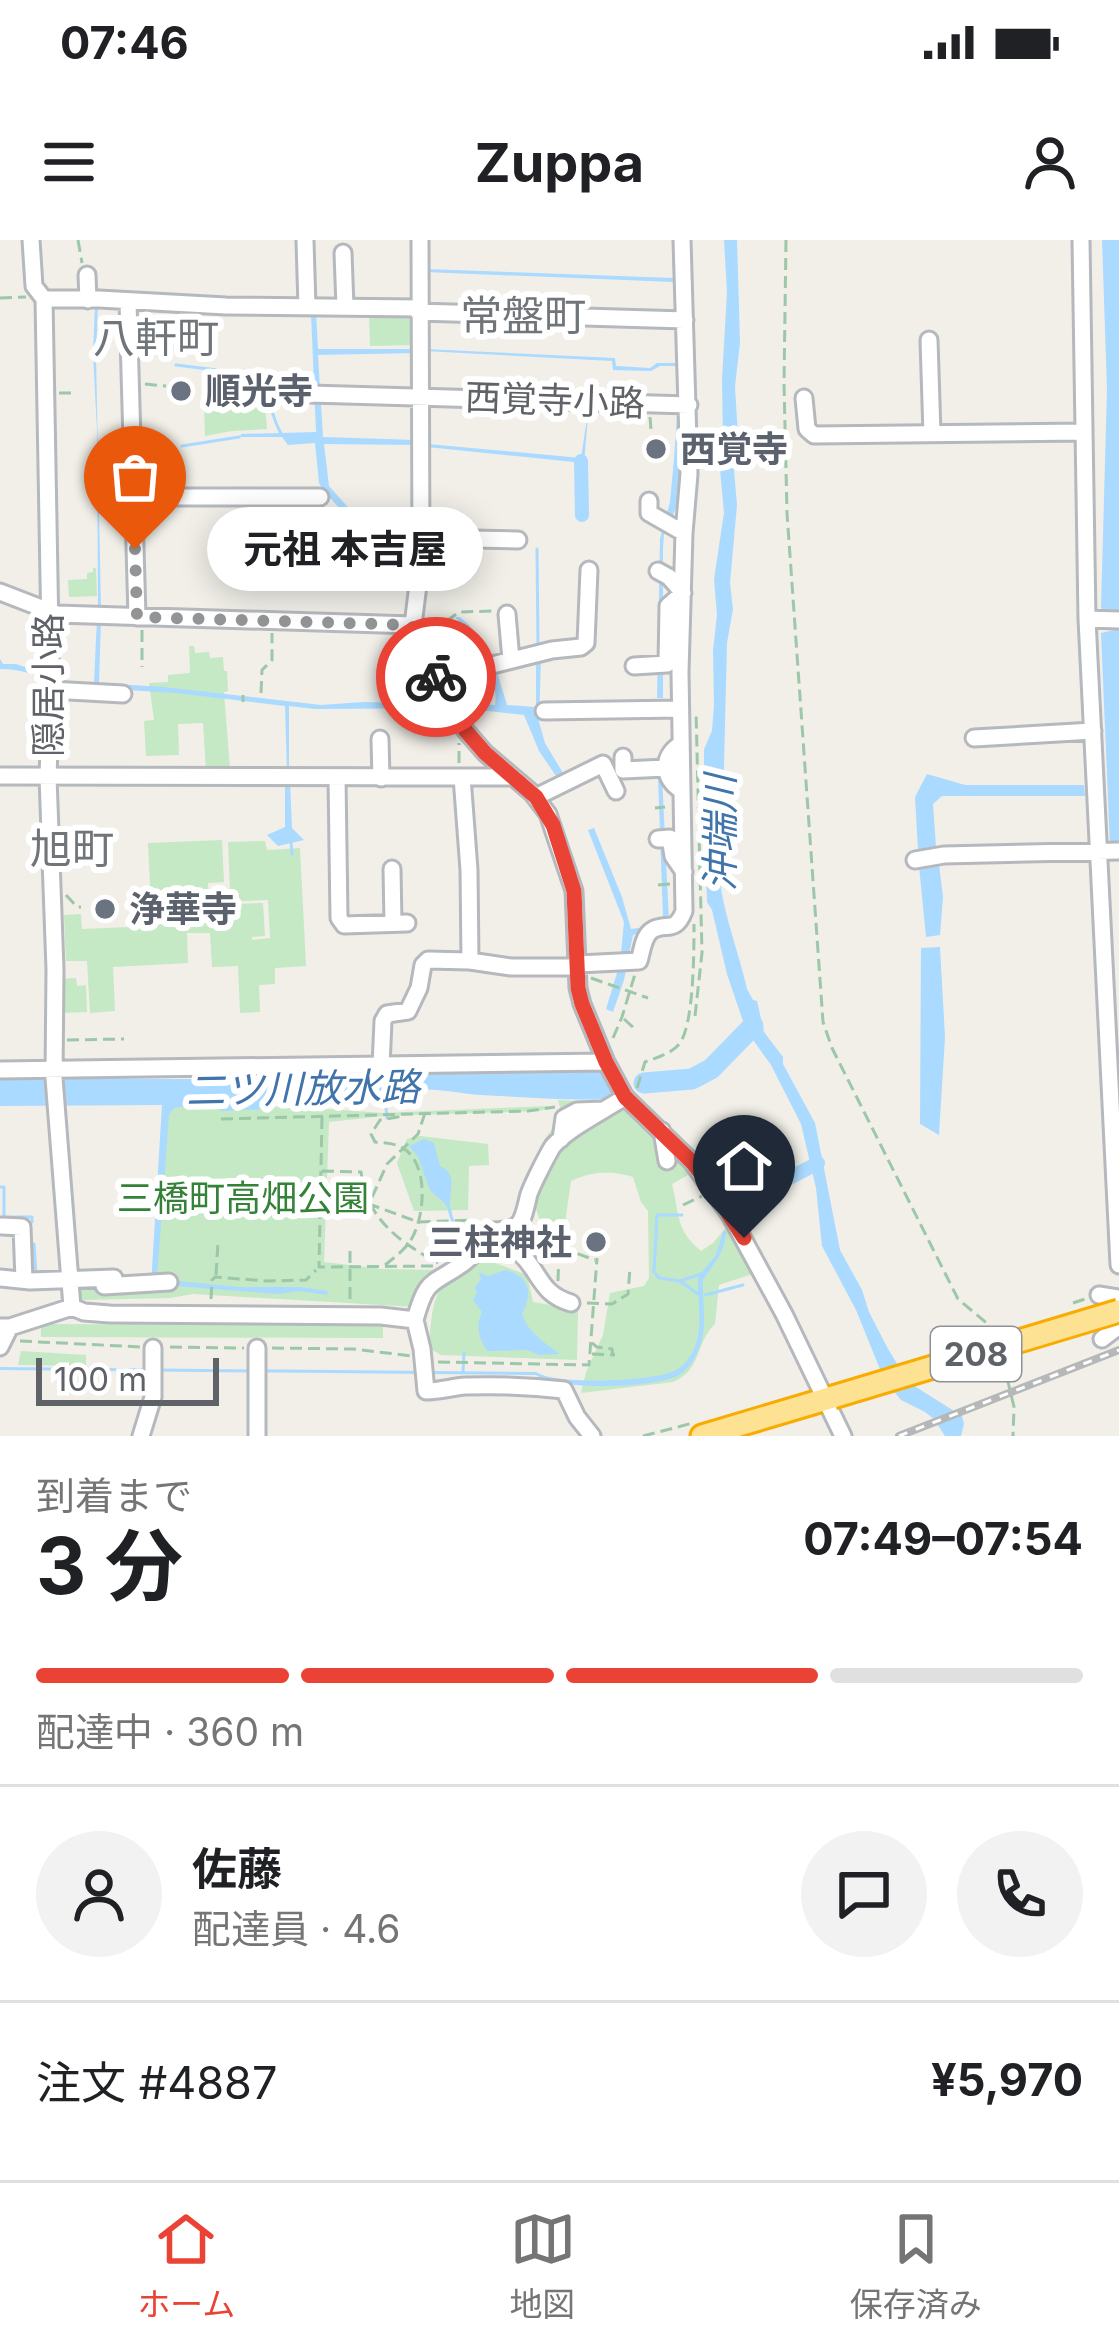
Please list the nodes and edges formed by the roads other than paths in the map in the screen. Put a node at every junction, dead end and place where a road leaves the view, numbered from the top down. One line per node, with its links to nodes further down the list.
1 (32, 240): 7 (street, 隠居小路)
2 (420, 240): 11 (street)
3 (682, 240): 12 (street)
4 (1081, 240): 18 (street)
5 (305, 241): 10 (street)
6 (343, 253): 9 (street)
7 (42, 297): 8 (street); 30 (street, 隠居小路)
8 (128, 301): 10 (street); 20 (street)
9 (345, 304): 10 (street); 11 (street)
10 (310, 305)
11 (418, 310): 12 (street); 15 (street)
12 (679, 320): 17 (street)
13 (929, 340): 19 (street)
14 (318, 394): 15 (street, 西覚寺小路)
15 (422, 395): 17 (street, 西覚寺小路); 24 (street)
16 (805, 398): 19 (street)
17 (683, 405): 23 (street)
18 (1084, 433): 19 (street); 33 (street)
19 (932, 434)
20 (134, 497): 21 (street); 32 (street)
21 (320, 497)
22 (650, 501): 23 (street)
23 (672, 526): 29 (street)
24 (422, 538): 25 (street); 35 (street)
25 (518, 540)
26 (589, 570): 36 (street)
27 (662, 573): 29 (street)
28 (0, 592): 30 (street)
29 (683, 593): 37 (street); 41 (street)
30 (48, 610): 32 (street); 39 (street, 隠居小路)
31 (507, 614): 36 (street)
32 (139, 617): 35 (street)
33 (1094, 619): 34 (street); 43 (street)
34 (1119, 620)
35 (413, 621): 38 (street)
36 (498, 664): 38 (street)
37 (634, 666)
38 (437, 680): 52 (street)
39 (51, 683): 40 (street); 50 (street, 隠居小路)
40 (123, 694)
41 (674, 709): 42 (street); 46 (street)
42 (544, 711)
43 (1093, 731): 44 (street); 60 (street)
44 (974, 738)
45 (380, 739): 54 (street)
46 (681, 744): 48 (street); 56 (street)
47 (623, 757): 48 (street)
48 (662, 768): 56 (street)
49 (0, 776): 50 (street)
50 (48, 777): 53 (street); 69 (street, 隠居小路)
51 (461, 777): 52 (street); 54 (street); 64 (street)
52 (512, 777): 57 (street)
53 (337, 778): 54 (street); 62 (street)
54 (381, 778)
55 (616, 791): 57 (street)
56 (682, 791): 63 (street)
57 (536, 797): 65 (street)
58 (662, 839): 63 (street)
59 (1119, 851): 60 (street)
60 (1099, 852): 61 (street); 73 (street)
61 (915, 860)
62 (392, 869)
63 (681, 878): 65 (street)
64 (470, 961): 65 (street); 67 (street)
65 (578, 968): 66 (street)
66 (605, 1060): 67 (street); 70 (street)
67 (381, 1066): 69 (street)
68 (0, 1070): 69 (street)
69 (53, 1074): 80 (street, 隠居小路)
70 (625, 1097): 71 (street); 75 (street)
71 (662, 1131): 72 (street); 93 (street)
72 (667, 1161)
73 (1118, 1202): 76 (street)
74 (2, 1226): 79 (street)
75 (493, 1228): 83 (street); 87 (street)
76 (1119, 1265)
77 (114, 1278): 80 (street)
78 (0, 1279): 79 (street)
79 (30, 1280): 80 (street)
80 (71, 1283): 84 (street, 隠居小路); 86 (street)
81 (1099, 1295): 82 (street)
82 (1119, 1298)
83 (564, 1300)
84 (72, 1307): 86 (street); 89 (street)
85 (1119, 1311): 93 (highway, 208, bridge)
86 (167, 1313): 87 (street)
87 (415, 1320): 96 (street)
88 (1119, 1326): 90 (street)
89 (4, 1335)
90 (1102, 1339)
91 (153, 1348): 94 (street)
92 (257, 1348): 95 (street)
93 (830, 1398): 97 (highway, 208); 98 (street)
94 (141, 1436)
95 (257, 1436)
96 (592, 1436)
97 (702, 1436)
98 (842, 1436)

